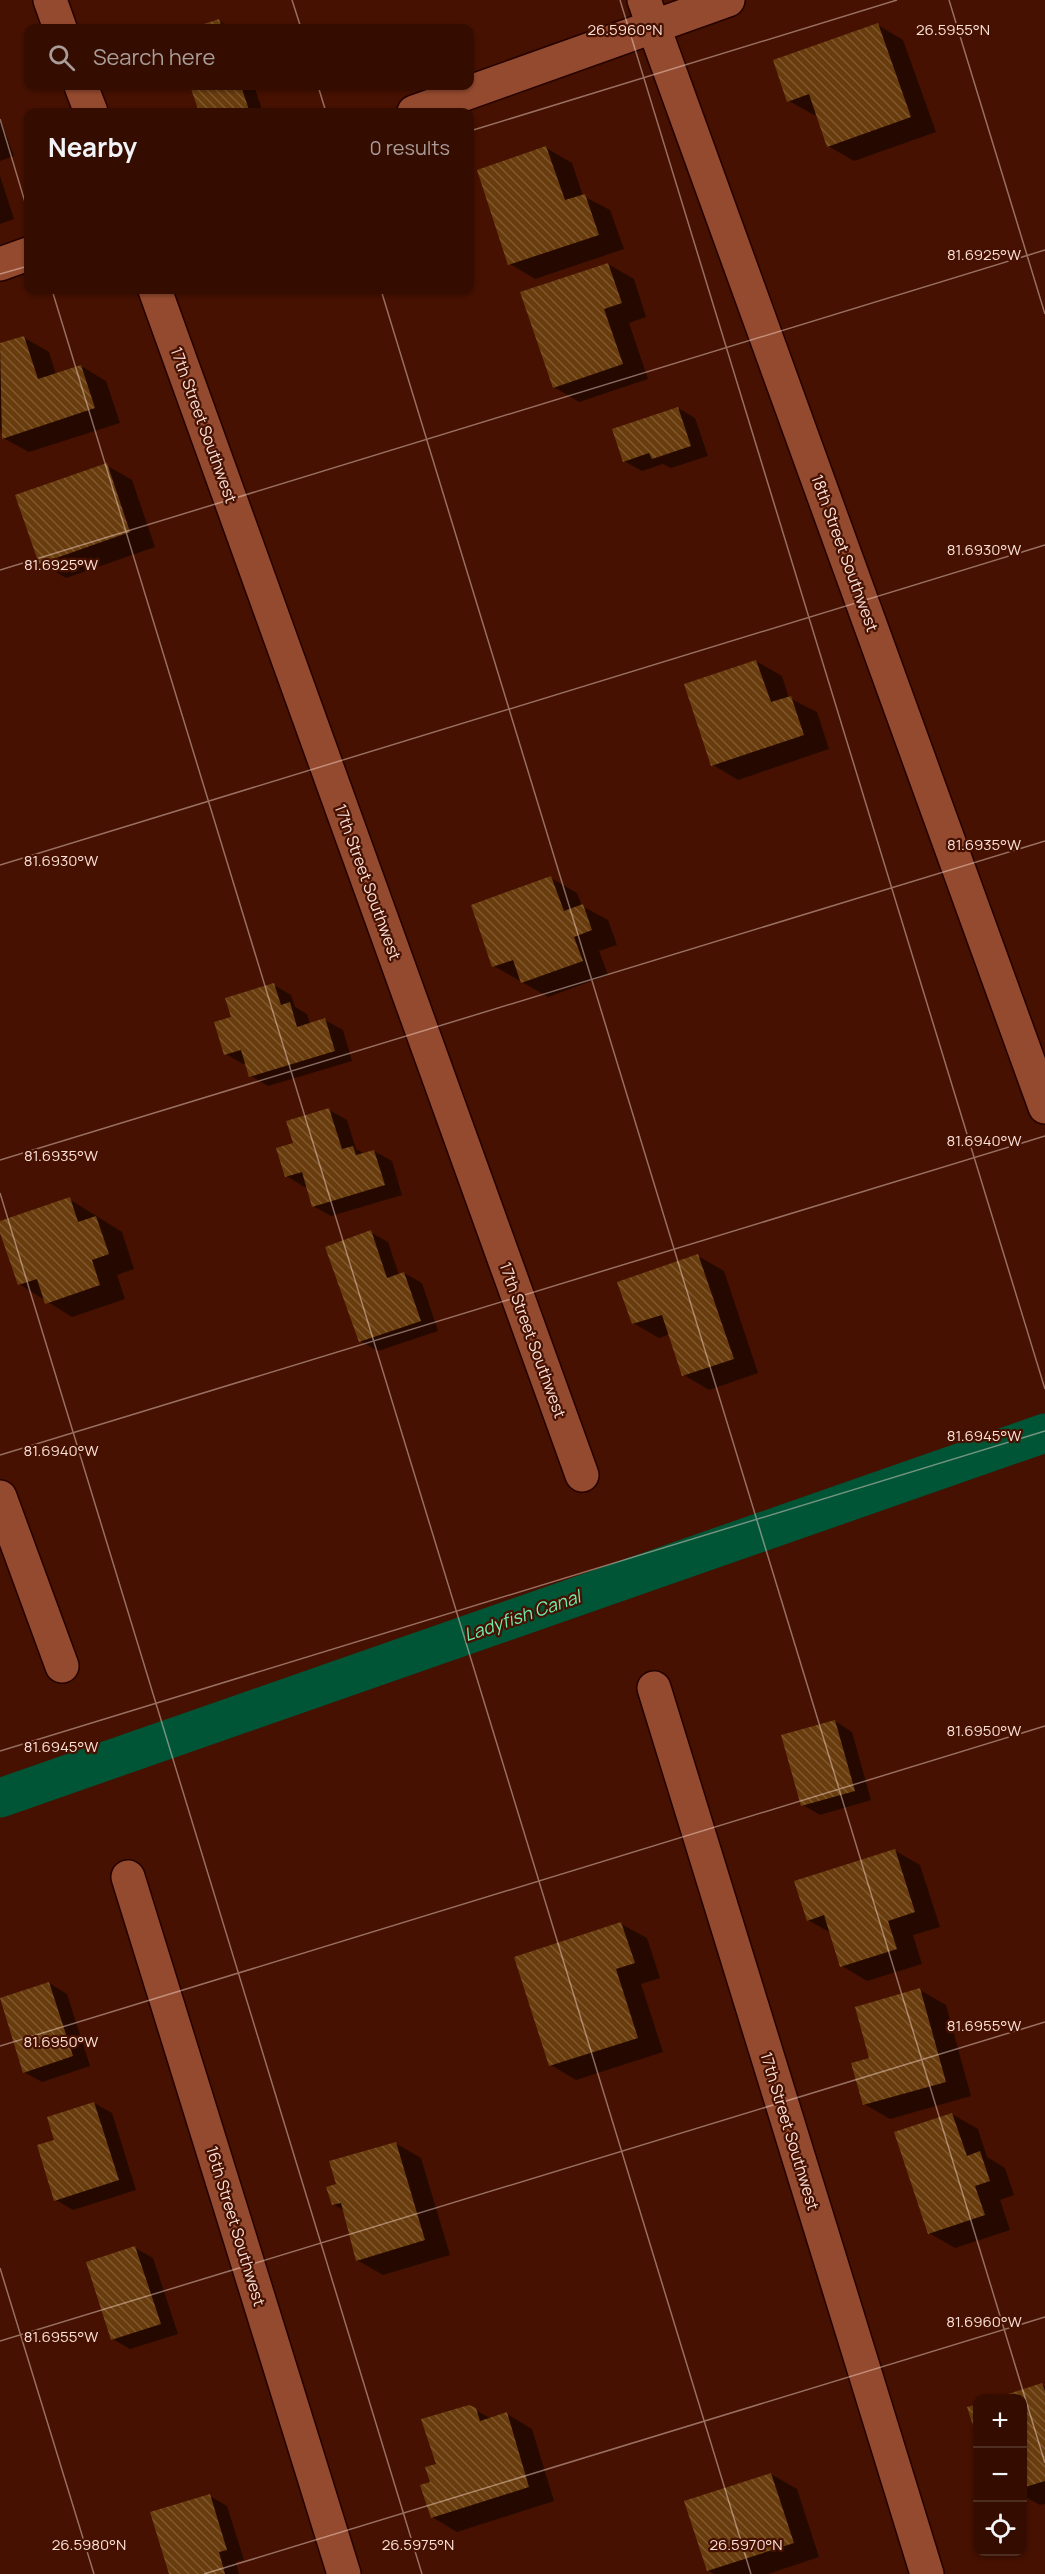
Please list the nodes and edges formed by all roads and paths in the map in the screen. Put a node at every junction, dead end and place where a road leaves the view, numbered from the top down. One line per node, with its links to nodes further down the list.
1 (50, 0): 4 (street)
2 (728, 0): 3 (street)
3 (649, 13): 5 (street); 13 (street, 18th Street Southwest)
4 (59, 24)
5 (474, 87)
6 (83, 90): 8 (street)
7 (466, 90): 9 (street)
8 (89, 108)
9 (423, 108)
10 (24, 255): 11 (street)
11 (0, 264)
12 (156, 294): 14 (street, 17th Street Southwest)
13 (1045, 1107)
14 (582, 1475)
15 (0, 1497): 16 (street)
16 (62, 1666)
17 (654, 1688): 20 (street, 17th Street Southwest)
18 (128, 1877): 19 (street, 16th Street Southwest)
19 (344, 2574)
20 (927, 2574)

